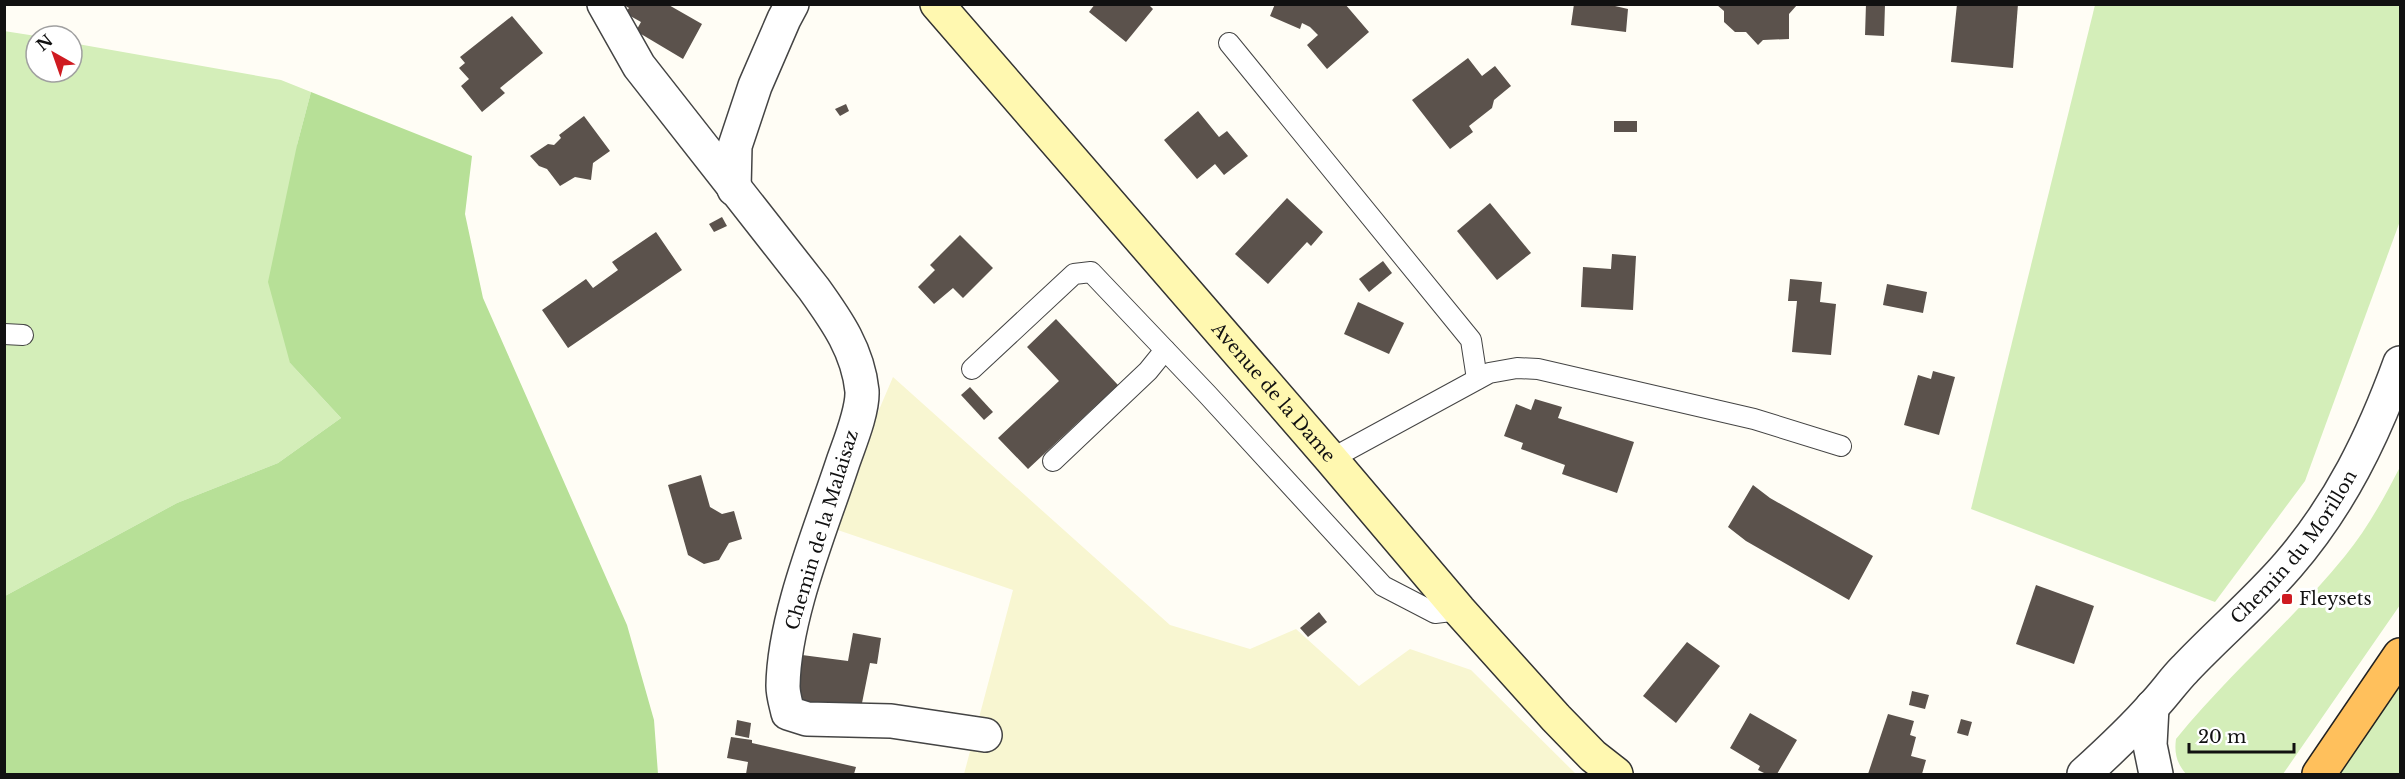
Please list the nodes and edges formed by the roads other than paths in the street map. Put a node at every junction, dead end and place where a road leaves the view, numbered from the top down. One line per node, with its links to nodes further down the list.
1 (604, 4): 5 (street, Chemin de la Malaisaz)
2 (792, 4): 5 (street)
3 (937, 4): 11 (main road, Avenue de la Dame)
4 (1229, 43): 9 (lane)
5 (734, 189): 16 (street, Chemin de la Malaisaz)
6 (1165, 350): 8 (lane); 12 (lane); 13 (lane)
7 (2400, 363): 15 (street, Chemin du Morillon)
8 (972, 369)
9 (1478, 379): 10 (lane); 11 (lane)
10 (1841, 446)
11 (1331, 459): 13 (main road, Avenue de la Dame)
12 (1053, 461)
13 (1459, 610): 17 (main road, Avenue de la Dame)
14 (2400, 655): 20 (highway)
15 (2152, 707): 18 (street, Chemin du Morillon); 19 (street)
16 (985, 735)
17 (1616, 774)
18 (2084, 774)
19 (2156, 774)
20 (2319, 774)

